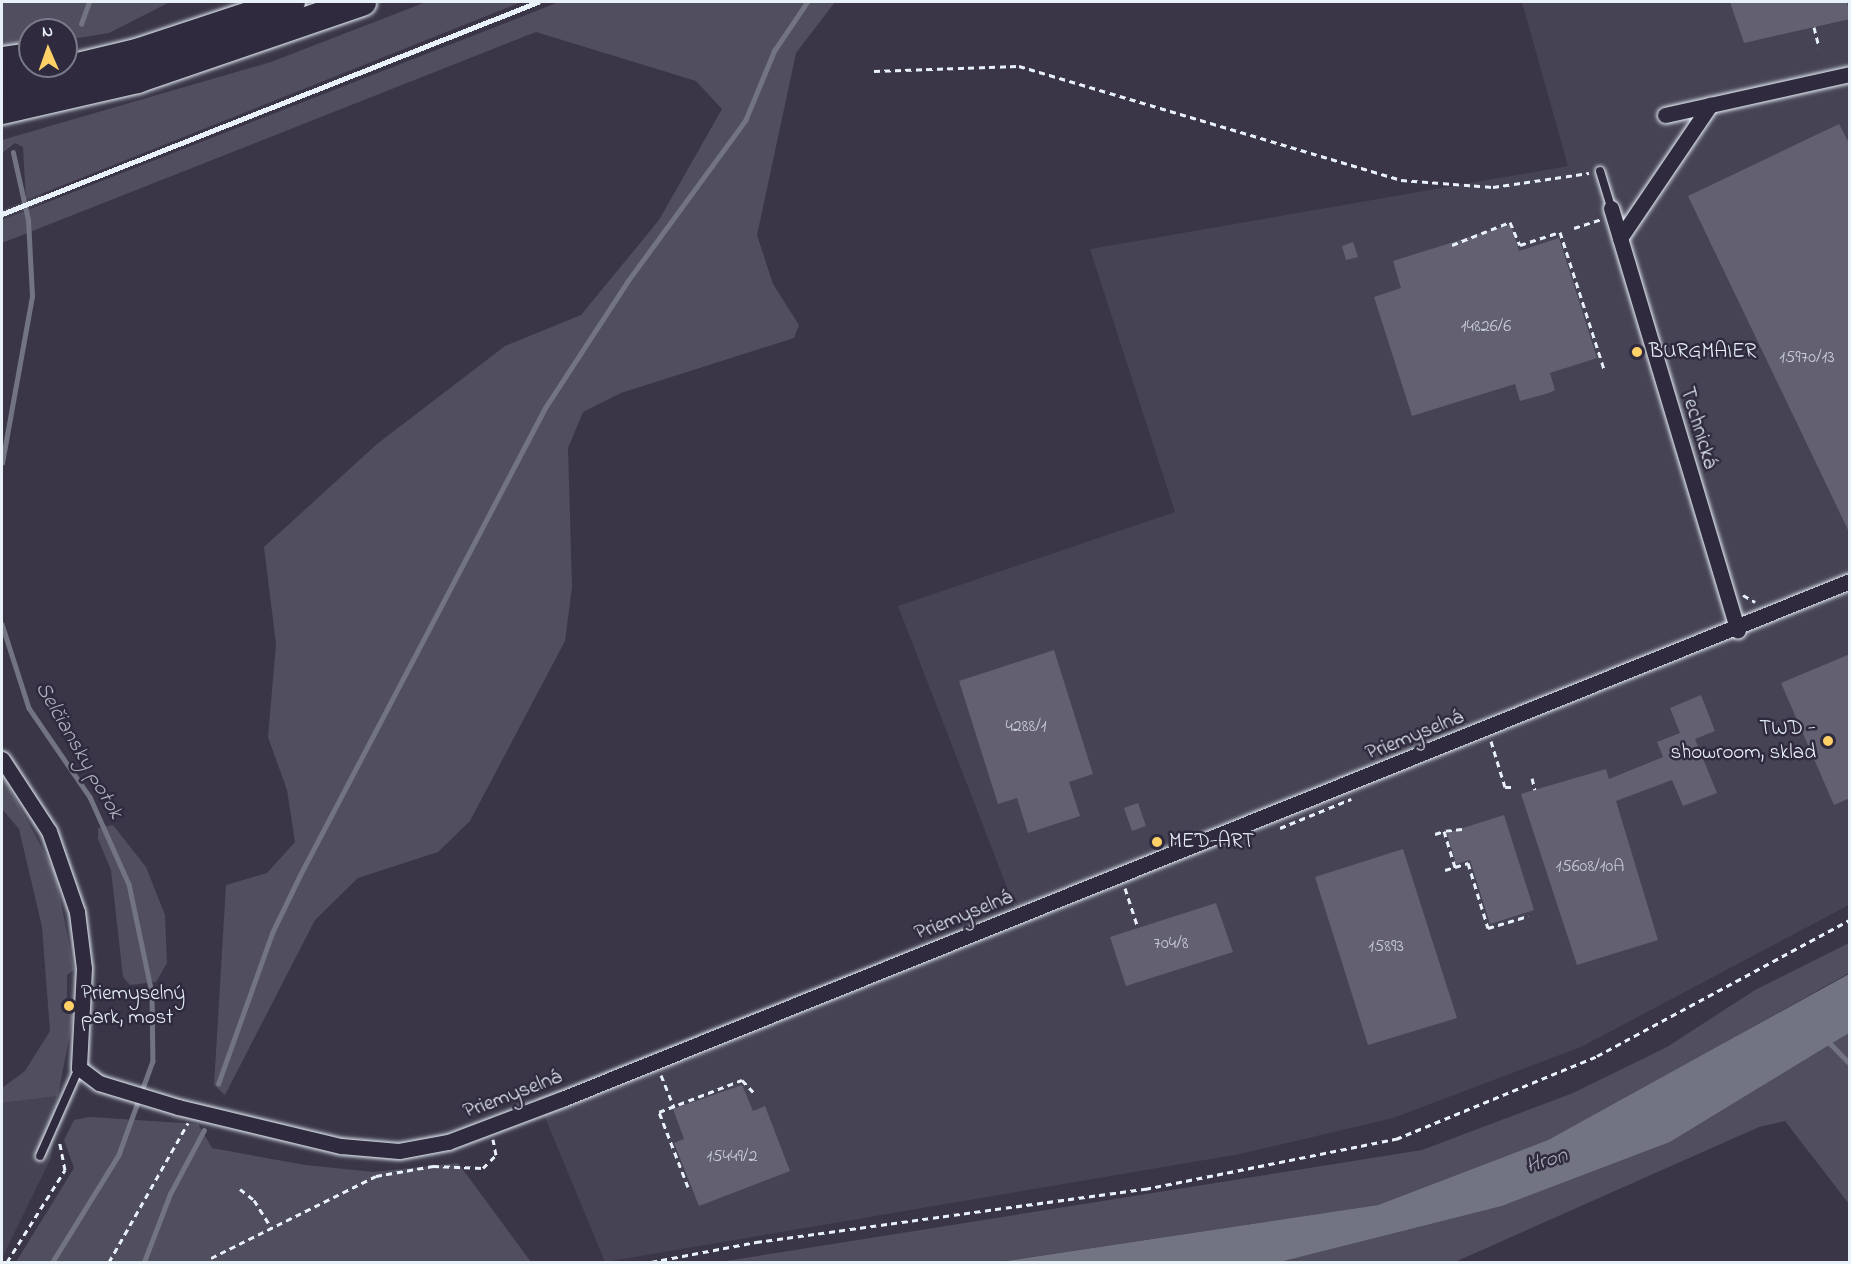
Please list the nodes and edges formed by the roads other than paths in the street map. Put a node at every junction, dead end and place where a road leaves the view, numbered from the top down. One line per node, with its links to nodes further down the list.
1 (291, 2): 4 (highway)
2 (362, 2): 9 (highway)
3 (78, 51): 4 (highway)
4 (140, 52): 8 (highway)
5 (18, 59): 6 (highway)
6 (2, 61)
7 (1850, 74): 10 (street)
8 (2, 85)
9 (55, 98): 11 (highway); 13 (highway)
10 (1710, 105): 12 (street); 16 (street)
11 (2, 110)
12 (1665, 115)
13 (2, 122)
14 (1600, 171): 15 (lane)
15 (1606, 213): 16 (street, Technická)
16 (1620, 238): 18 (street, Technická)
17 (1850, 581): 18 (street, Priemyselná)
18 (1738, 630): 20 (street, Priemyselná)
19 (2, 759): 20 (street)
20 (79, 1068): 21 (lane)
21 (40, 1156)

